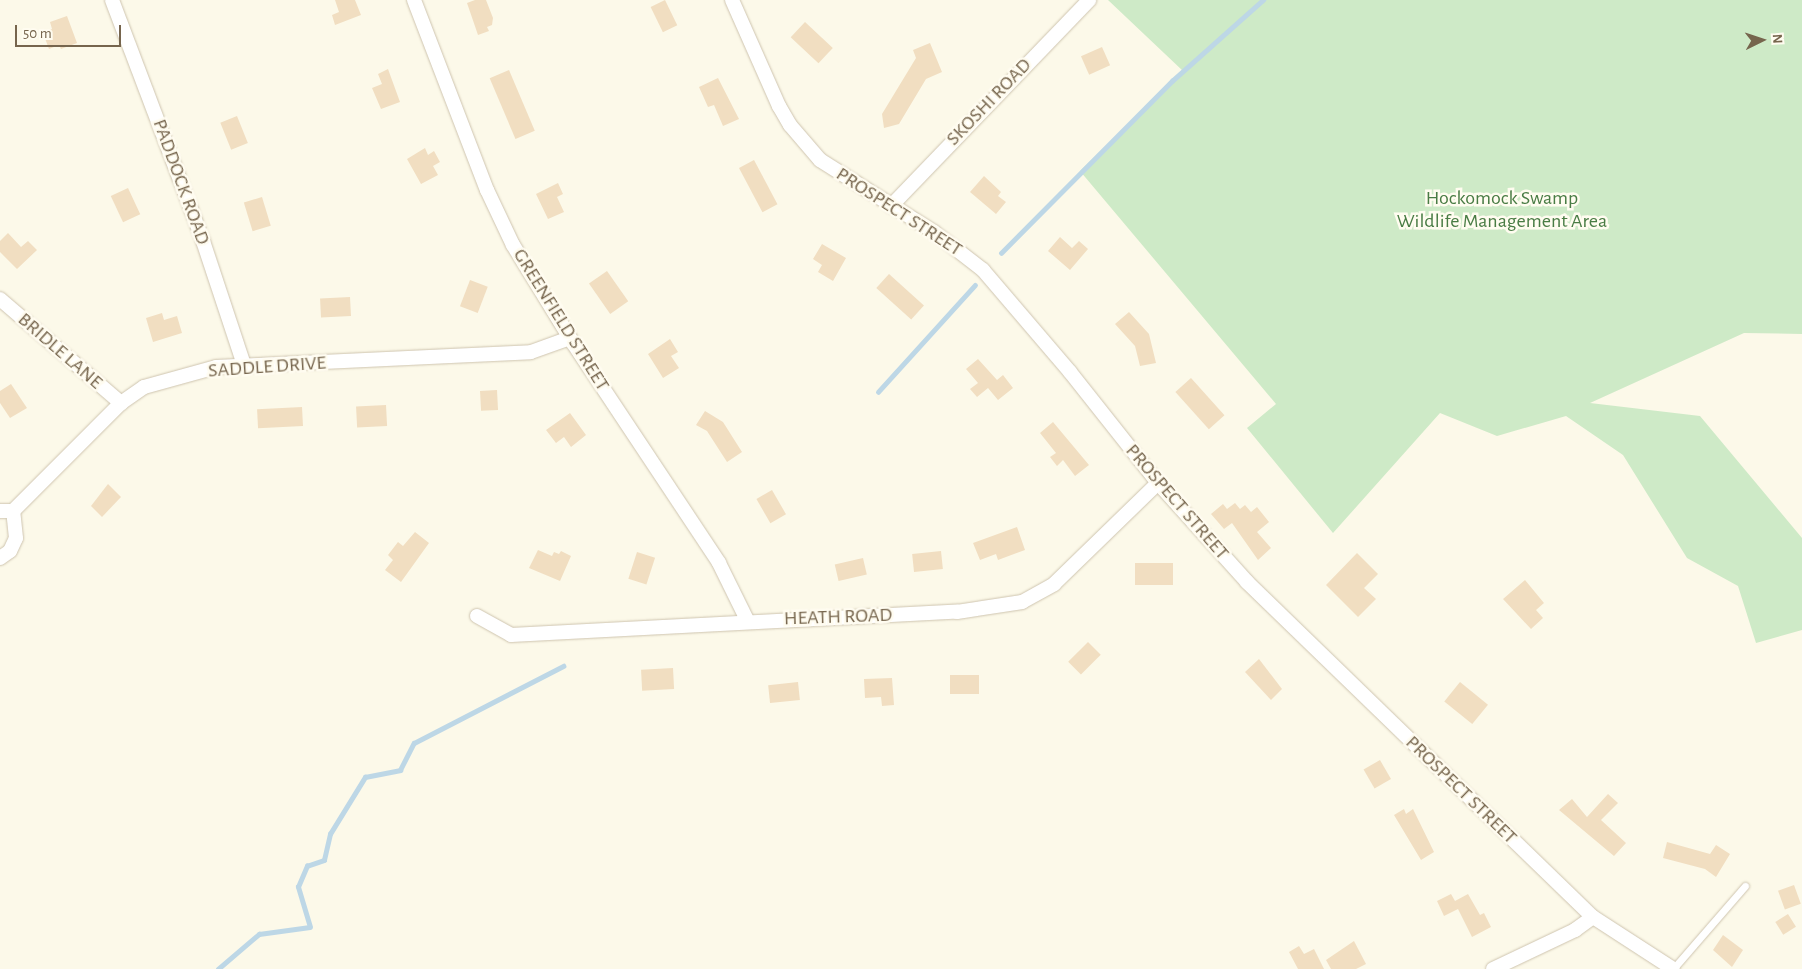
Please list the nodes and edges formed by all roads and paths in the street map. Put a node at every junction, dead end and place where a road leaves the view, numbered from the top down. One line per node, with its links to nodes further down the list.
1 (112, 0): 8 (street, PADDOCK ROAD)
2 (414, 0): 7 (street, GREENFIELD STREET)
3 (732, 0): 5 (street, PROSPECT STREET)
4 (1089, 0): 5 (street, SKOSHI ROAD)
5 (891, 206): 10 (street, PROSPECT STREET)
6 (0, 300): 9 (street, BRIDLE LANE)
7 (570, 338): 8 (street, SADDLE DRIVE); 14 (street, GREENFIELD STREET)
8 (244, 365): 9 (street, SADDLE DRIVE)
9 (121, 403): 11 (street, SADDLE DRIVE)
10 (1158, 483): 14 (street, HEATH ROAD); 16 (street, PROSPECT STREET)
11 (7, 511): 12 (street, SADDLE DRIVE)
12 (0, 558)
13 (477, 616): 14 (street, HEATH ROAD)
14 (747, 620)
15 (1746, 886): 18 (lane)
16 (1593, 917): 17 (street); 18 (street, PROSPECT STREET)
17 (1493, 969)
18 (1673, 969)

